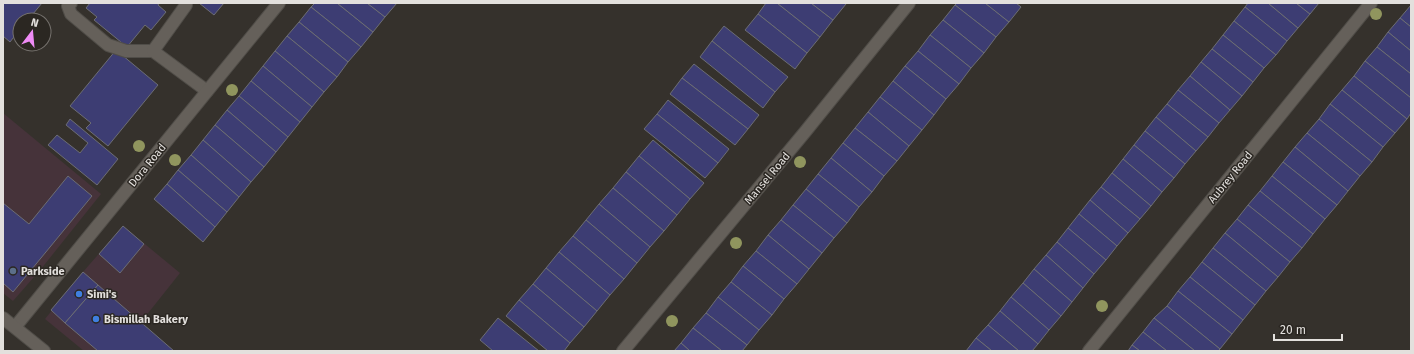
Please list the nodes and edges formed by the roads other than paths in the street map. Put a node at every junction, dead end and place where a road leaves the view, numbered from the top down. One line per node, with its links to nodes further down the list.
1 (71, 3): 6 (street)
2 (279, 3): 7 (street, Dora Road)
3 (909, 3): 11 (street, Mansel Road)
4 (1371, 3): 12 (street, Aubrey Road)
5 (186, 5): 6 (street)
6 (153, 51): 7 (street)
7 (207, 91): 9 (street, Dora Road)
8 (3, 318): 9 (street)
9 (14, 327): 10 (street)
10 (44, 351)
11 (623, 351)
12 (1089, 351)

